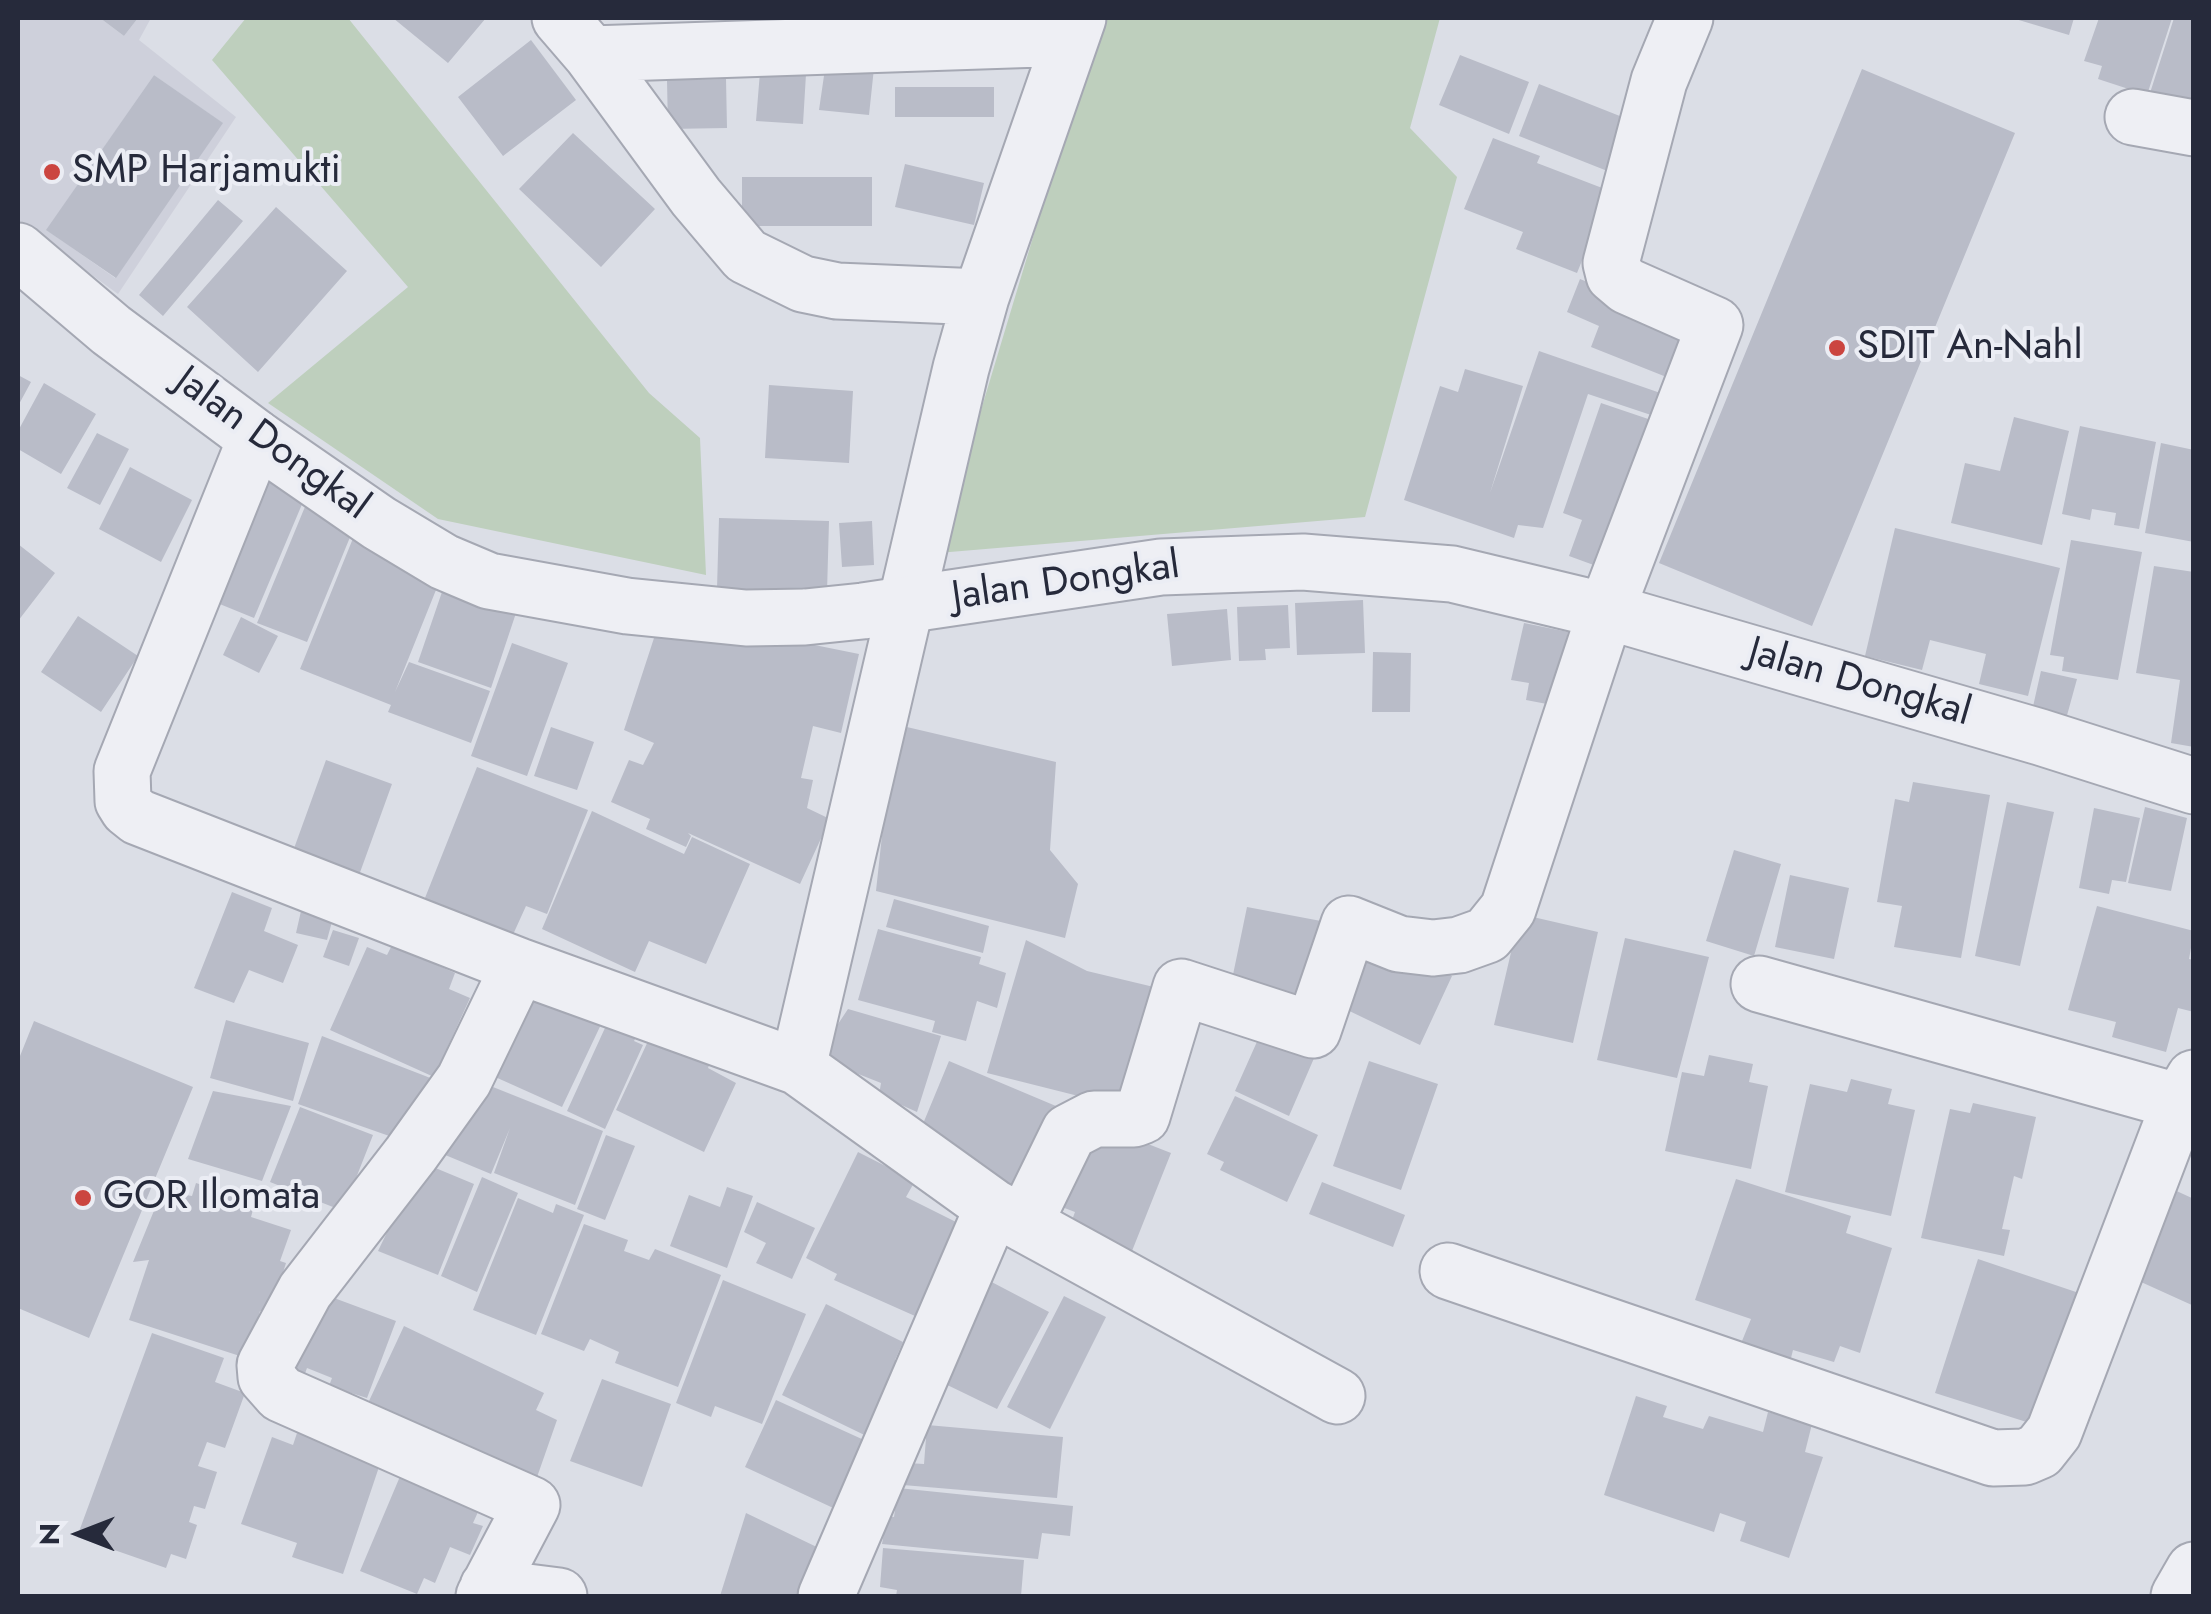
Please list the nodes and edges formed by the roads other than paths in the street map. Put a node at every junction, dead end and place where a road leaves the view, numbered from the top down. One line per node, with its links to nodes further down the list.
1 (1685, 18): 10 (street)
2 (1074, 28): 3 (street); 7 (street)
3 (575, 36): 7 (street)
4 (2133, 117): 5 (street)
5 (2194, 128)
6 (18, 251): 8 (street, Jalan Dongkal)
7 (981, 297): 9 (street)
8 (256, 438): 9 (street, Jalan Dongkal); 12 (street)
9 (905, 604): 10 (street, Jalan Dongkal); 14 (street)
10 (1606, 611): 11 (street, Jalan Dongkal); 16 (street)
11 (2194, 786)
12 (520, 966): 14 (street); 19 (street)
13 (1759, 984): 15 (street)
14 (798, 1067): 16 (street)
15 (2187, 1090): 17 (street)
16 (1008, 1215): 18 (street); 21 (street)
17 (1448, 1271)
18 (1337, 1396)
19 (486, 1592): 20 (street)
20 (559, 1596)
21 (826, 1596)

